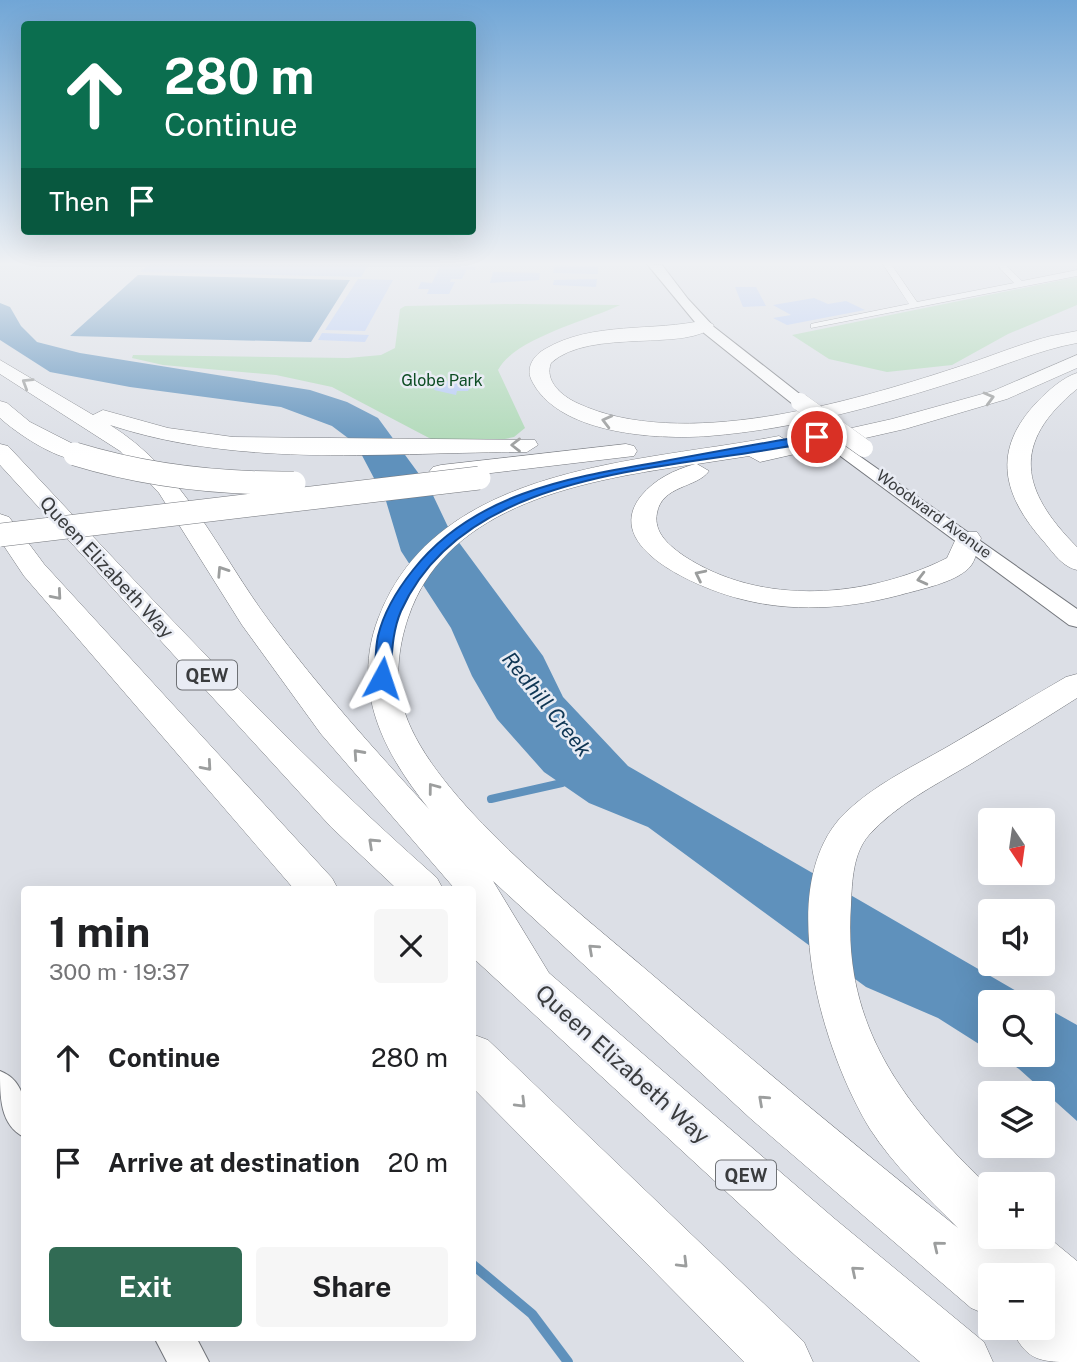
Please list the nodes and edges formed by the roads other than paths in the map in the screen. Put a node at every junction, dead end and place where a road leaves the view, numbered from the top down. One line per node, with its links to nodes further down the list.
1 (700, 328): 2 (highway, one-way to 1); 11 (main road, Woodward Avenue)
2 (1077, 339): 9 (highway)
3 (1077, 361): 8 (highway, one-way to 3)
4 (0, 366): 6 (highway, one-way to 4)
5 (1077, 379): 19 (highway)
6 (62, 404): 9 (highway, one-way to 6); 28 (highway, one-way to 6)
7 (0, 407): 14 (highway, bridge)
8 (952, 408): 10 (highway); 17 (highway, one-way to 8)
9 (755, 435): 13 (highway)
10 (779, 443): 13 (highway); 37 (highway, one-way to 10)
11 (854, 449): 17 (main road, Woodward Avenue); 21 (main road, Woodward Avenue)
12 (0, 451): 27 (highway, Queen Elizabeth Way / QEW, one-way to 12)
13 (472, 474): 14 (highway); 16 (highway, bridge)
14 (355, 482): 15 (highway)
15 (0, 524): 20 (highway, QEW)
16 (0, 535)
17 (968, 538): 22 (main road, Woodward Avenue)
18 (0, 556): 20 (highway)
19 (1077, 562)
20 (34, 570): 26 (highway, QEW, one-way to 26)
21 (1077, 600)
22 (1077, 620)
23 (1077, 684): 25 (highway)
24 (1077, 695): 25 (highway)
25 (1041, 708): 35 (highway)
26 (315, 886)
27 (420, 886)
28 (476, 886)
29 (476, 887): 31 (highway, one-way to 29)
30 (476, 934): 31 (highway, Queen Elizabeth Way / QEW)
31 (532, 982): 44 (highway, Queen Elizabeth Way / QEW, one-way to 31)
32 (476, 1059): 43 (highway, one-way to 43)
33 (0, 1086): 34 (street)
34 (21, 1117)
35 (978, 1212)
36 (1020, 1249): 38 (highway)
37 (978, 1279)
38 (1077, 1297)
39 (1054, 1340): 41 (highway)
40 (176, 1341): 42 (street)
41 (1077, 1359)
42 (190, 1362)
43 (783, 1362)
44 (964, 1362)

